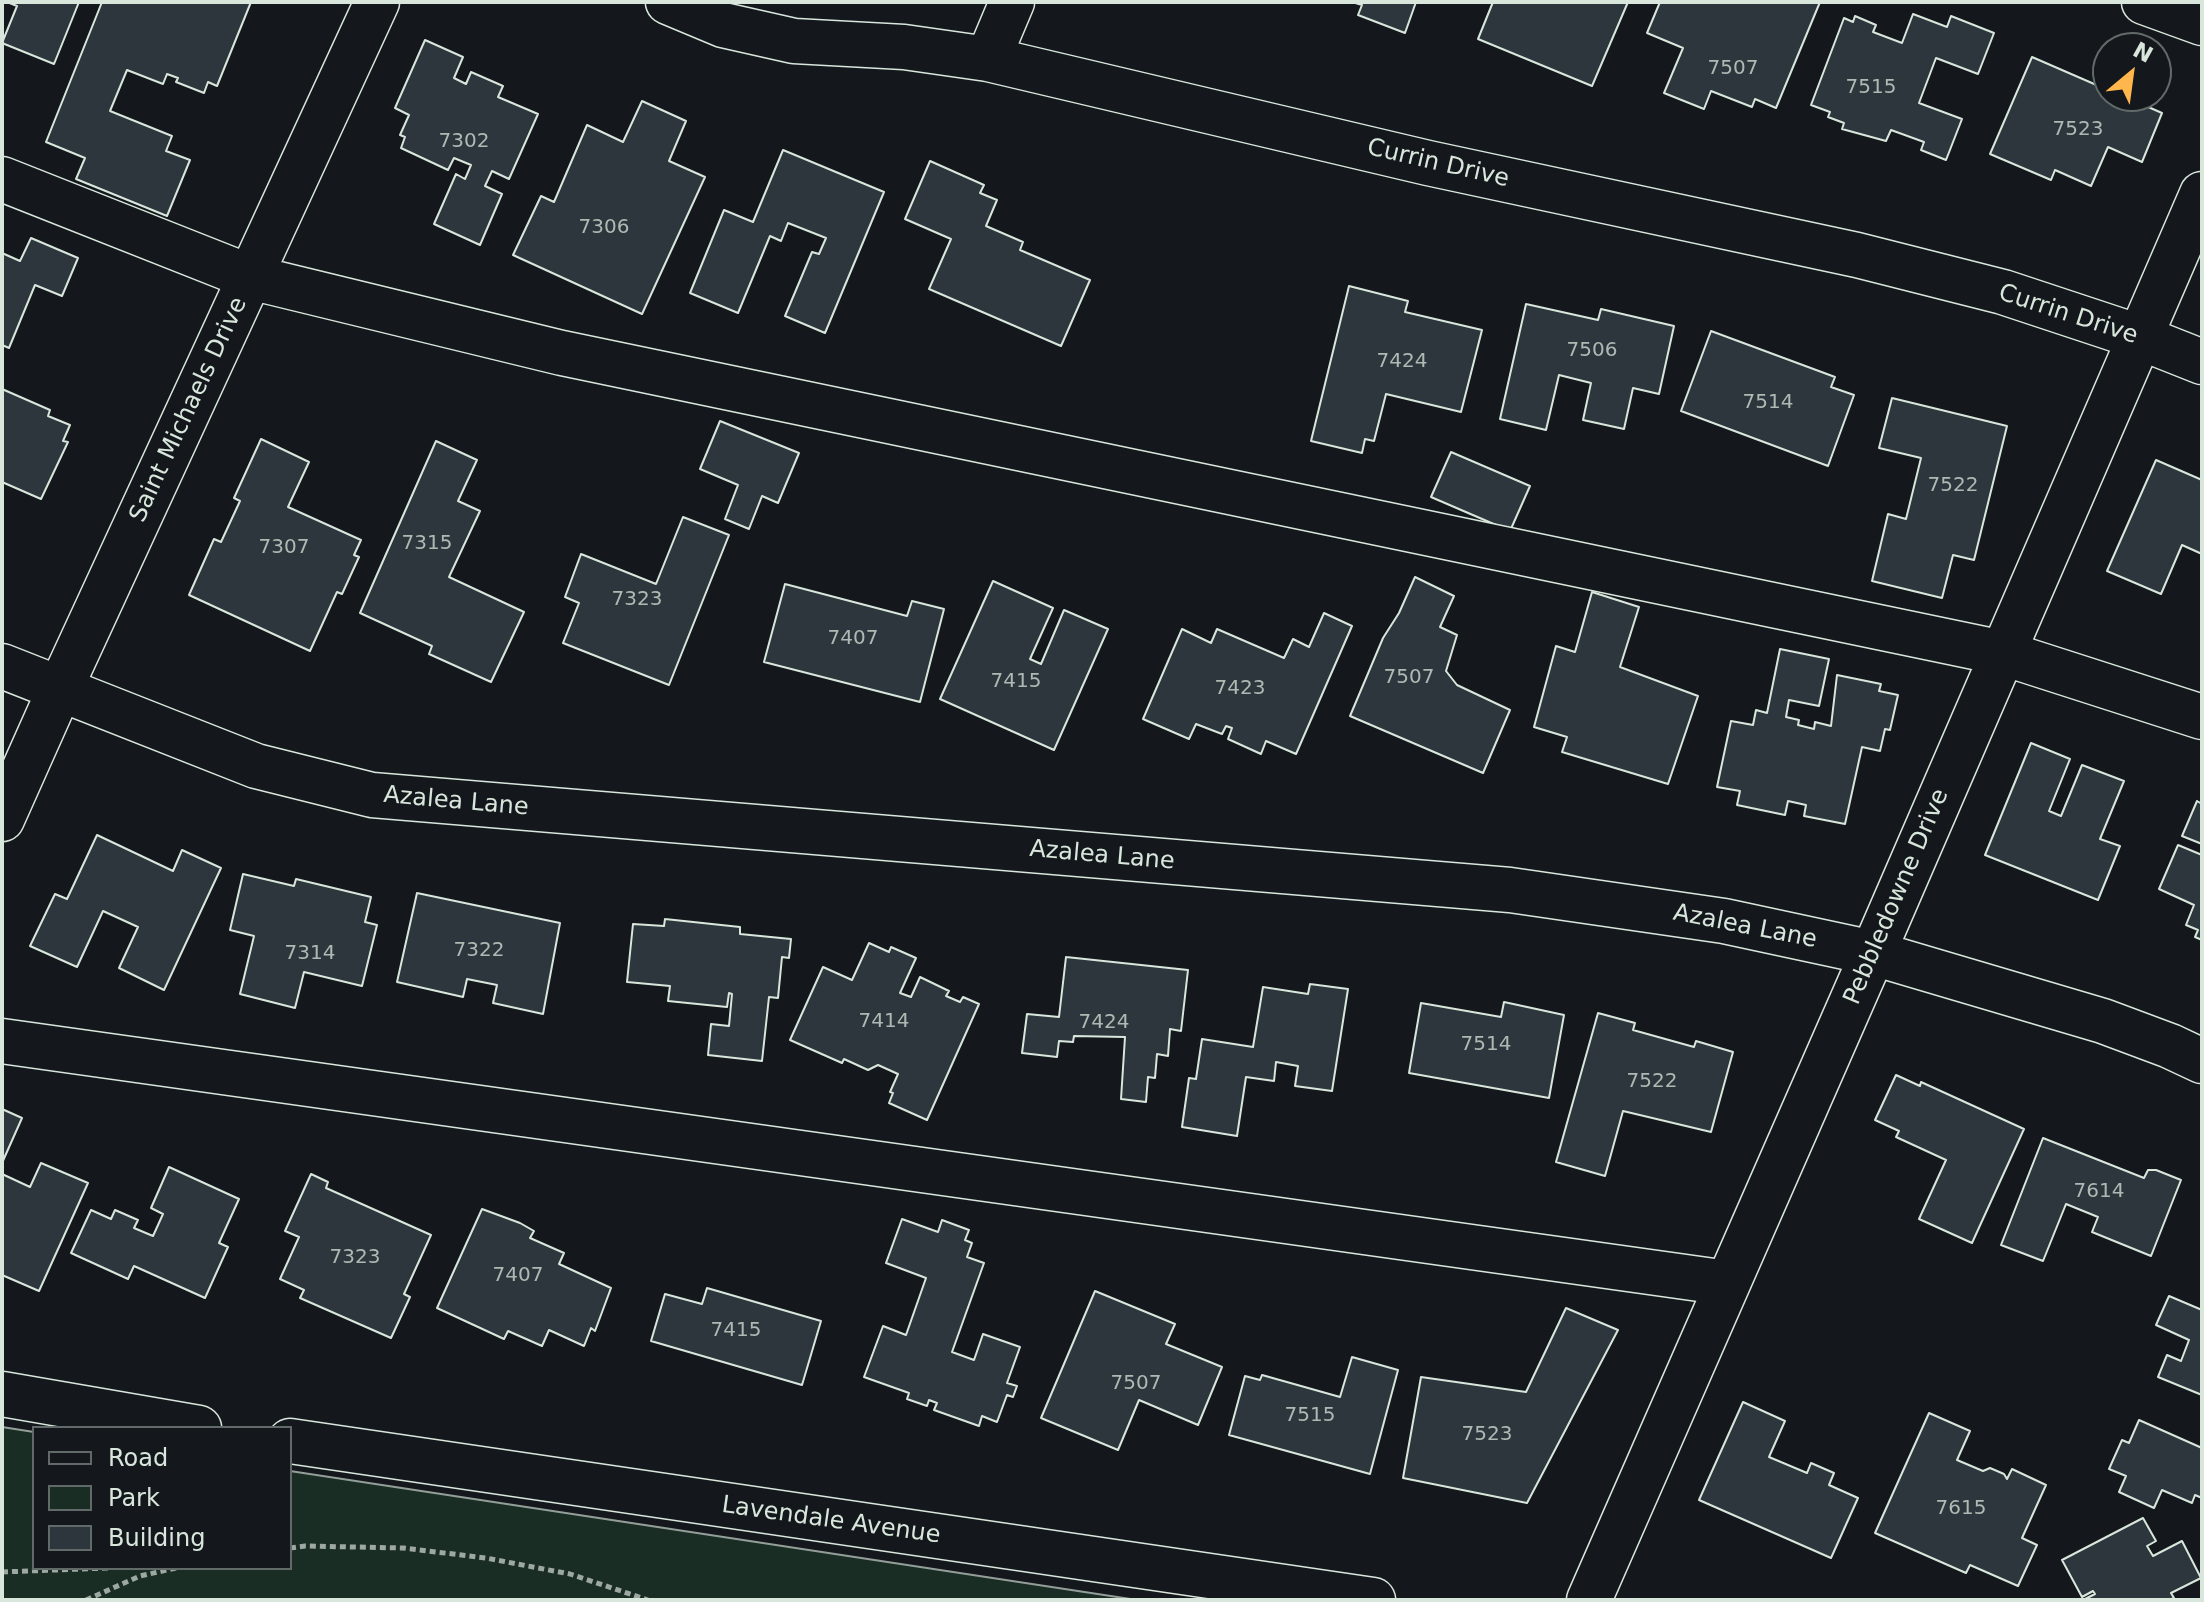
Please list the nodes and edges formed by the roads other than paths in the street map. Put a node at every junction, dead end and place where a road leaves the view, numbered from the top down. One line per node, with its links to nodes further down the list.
1 (377, 2): 9 (street, Saint Michaels Drive)
2 (668, 2): 6 (street, Currin Drive)
3 (1012, 2): 6 (street)
4 (2144, 2): 5 (street)
5 (2202, 23)
6 (988, 59): 10 (street, Currin Drive)
7 (2, 179): 9 (street)
8 (2202, 194): 10 (street, Pebbledowne Drive)
9 (250, 277): 12 (street); 14 (street, Saint Michaels Drive)
10 (2139, 337): 11 (street, Currin Drive); 12 (street, Pebbledowne Drive)
11 (2202, 362)
12 (2003, 653): 15 (street); 17 (street, Pebbledowne Drive)
13 (2, 666): 14 (street, Azalea Lane)
14 (60, 689): 16 (street, Saint Michaels Drive); 17 (street, Azalea Lane)
15 (2202, 717)
16 (2, 819)
17 (1873, 953): 19 (street, Azalea Lane); 20 (street, Pebbledowne Drive)
18 (2, 1041): 20 (street)
19 (2202, 1061)
20 (1728, 1283): 25 (street, Pebbledowne Drive)
21 (2, 1394): 22 (street)
22 (187, 1426)
23 (292, 1441): 24 (street, Lavendale Avenue)
24 (1373, 1600)
25 (1589, 1600)

